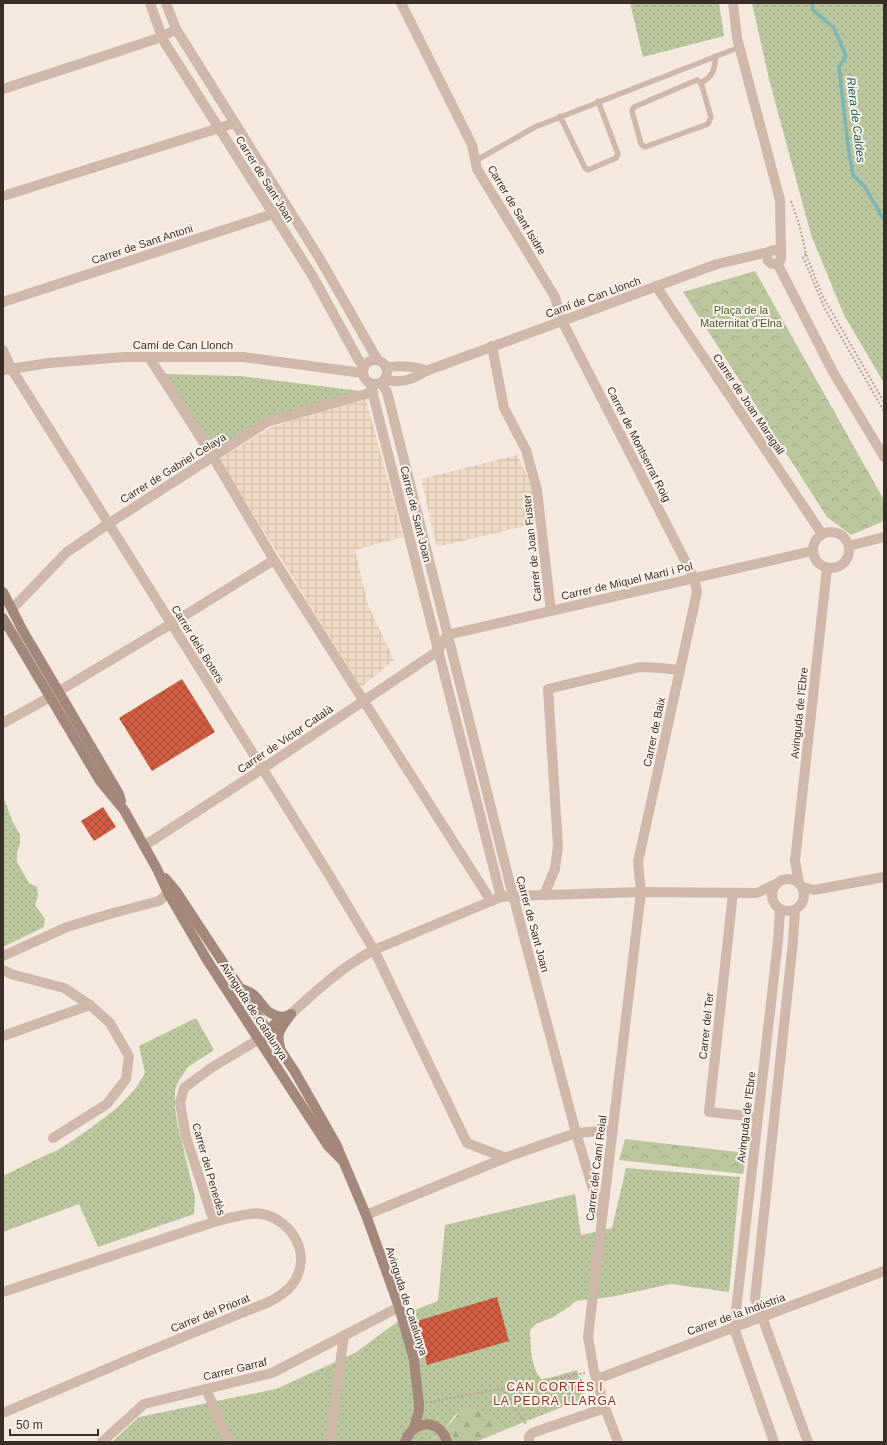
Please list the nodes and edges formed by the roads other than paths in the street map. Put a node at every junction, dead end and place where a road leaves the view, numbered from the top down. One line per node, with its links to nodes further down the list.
1 (150, 3): 6 (street, Carrer de Sant Joan)
2 (166, 3): 5 (street, Carrer de Sant Joan)
3 (401, 3): 15 (street, Carrer de Sant Isidre)
4 (733, 3): 7 (street)
5 (176, 29): 6 (street); 13 (street, Carrer de Sant Joan)
6 (162, 37): 10 (street); 14 (street, Carrer de Sant Joan)
7 (740, 47): 8 (lane); 19 (street)
8 (716, 56): 9 (lane); 11 (lane)
9 (701, 83): 9 (lane)
10 (3, 89)
11 (598, 102): 12 (lane); 12 (lane)
12 (560, 116): 15 (lane)
13 (235, 123): 14 (street); 17 (street, Carrer de Sant Joan)
14 (218, 128): 16 (street); 18 (street, Carrer de Sant Joan)
15 (475, 161): 22 (street, Carrer de Sant Isidre)
16 (3, 196)
17 (288, 209): 18 (street, Carrer de Sant Antoni); 26 (street, Carrer de Sant Joan)
18 (273, 214): 21 (street, Carrer de Sant Antoni); 29 (street, Carrer de Sant Joan)
19 (779, 259): 20 (street, Camí de Can Llonch); 34 (street)
20 (656, 286): 22 (street, Camí de Can Llonch); 36 (street, Carrer de Joan Maragall)
21 (3, 302)
22 (562, 321): 23 (street, Camí de Can Llonch); 42 (street, Carrer de Montserrat Roig)
23 (492, 346): 30 (street, Camí de Can Llonch); 45 (street, Carrer de Joan Fuster)
24 (3, 350): 28 (street, Carrer dels Boters)
25 (149, 357): 28 (street, Camí de Can Llonch); 29 (street, Camí de Can Llonch); 33 (street)
26 (377, 359): 27 (street); 29 (street)
27 (387, 368): 30 (street); 31 (street)
28 (7, 369): 35 (street, Carrer dels Boters)
29 (363, 370): 32 (street)
30 (426, 371): 31 (street, Camí de Can Llonch)
31 (383, 381): 32 (street); 48 (street, Carrer de Sant Joan)
32 (371, 388): 33 (street, Carrer de Gabriel Celaya); 49 (street, Carrer de Sant Joan)
33 (213, 457): 35 (street, Carrer de Gabriel Celaya); 40 (street)
34 (884, 457)
35 (108, 524): 44 (street, Carrer de Gabriel Celaya); 47 (street, Carrer dels Boters)
36 (822, 534): 38 (street); 39 (street)
37 (884, 537): 38 (street)
38 (849, 546): 41 (street)
39 (812, 551): 41 (street); 42 (street, Carrer de Miquel Martí i Pol)
40 (274, 560): 47 (street); 54 (street)
41 (827, 568): 60 (street, Avinguda de l'Ebre)
42 (694, 578): 45 (street, Carrer de Miquel Martí i Pol); 51 (street, Carrer de Baix)
43 (3, 592): 44 (street, Avinguda de Catalunya)
44 (12, 610): 50 (street, Avinguda de Catalunya)
45 (551, 611): 48 (street, Carrer de Miquel Martí i Pol)
46 (3, 618): 53 (street, Avinguda de Catalunya)
47 (171, 624): 52 (street); 57 (street, Carrer dels Boters)
48 (447, 635): 49 (street); 70 (street, Carrer de Sant Joan)
49 (438, 651): 54 (street, Carrer de Victor Català); 71 (street, Carrer de Sant Joan)
50 (44, 665): 52 (street, Avinguda de Catalunya); 53 (street, Avinguda de Catalunya)
51 (680, 670): 65 (street, Carrer de Baix); 69 (street)
52 (59, 691): 56 (street, Avinguda de Catalunya)
53 (50, 698): 55 (street); 56 (street, Avinguda de Catalunya); 58 (street, Avinguda de Catalunya)
54 (363, 701): 57 (street, Carrer de Victor Català); 71 (street)
55 (3, 723)
56 (98, 759): 58 (street, Avinguda de Catalunya)
57 (262, 769): 59 (street, Carrer de Victor Català); 75 (street, Carrer dels Boters)
58 (124, 810): 59 (street, Avinguda de Catalunya)
59 (144, 846): 61 (street, Avinguda de Catalunya)
60 (795, 861): 63 (street, Avinguda de l'Ebre); 64 (street, Avinguda de l'Ebre)
61 (157, 869): 68 (street, Avinguda de Catalunya); 74 (street, Avinguda de Catalunya)
62 (884, 877): 64 (street)
63 (781, 881): 64 (street); 67 (street); 72 (street, Avinguda de l'Ebre)
64 (802, 889): 73 (street)
65 (641, 892): 66 (street); 69 (street); 87 (street, Carrer del Camí Reial)
66 (733, 893): 67 (street); 86 (street, Carrer del Ter)
67 (757, 893): 72 (street)
68 (168, 894): 76 (street); 83 (street, Avinguda de Catalunya)
69 (544, 895): 70 (street)
70 (514, 896): 71 (street); 88 (street, Carrer de Sant Joan)
71 (496, 899): 75 (street)
72 (776, 906): 73 (street); 86 (street, Avinguda de l'Ebre)
73 (795, 910): 98 (street)
74 (214, 948): 78 (street, Avinguda de Catalunya); 83 (street)
75 (374, 950): 80 (street); 90 (street, Carrer dels Boters)
76 (3, 956)
77 (3, 970): 79 (street)
78 (240, 988): 80 (street); 81 (street, Avinguda de Catalunya)
79 (90, 1005): 82 (street); 89 (street)
80 (287, 1015): 81 (street); 84 (street)
81 (268, 1031): 84 (street, Avinguda de Catalunya); 85 (street)
82 (3, 1036)
83 (259, 1040): 85 (street, Avinguda de Catalunya); 94 (street, Carrer del Penedès)
84 (281, 1050): 91 (street, Avinguda de Catalunya)
85 (307, 1113): 91 (street, Avinguda de Catalunya)
86 (758, 1117): 99 (street, Avinguda de l'Ebre)
87 (612, 1130): 88 (street); 93 (street, Carrer del Camí Reial)
88 (576, 1133): 90 (street); 93 (street, Carrer de Sant Joan)
89 (53, 1138)
90 (506, 1158): 92 (street)
91 (341, 1159): 92 (street, Avinguda de Catalunya)
92 (366, 1215): 97 (street, Avinguda de Catalunya)
93 (602, 1218): 101 (street, Carrer del Camí Reial)
94 (214, 1222): 96 (street, Carrer del Penedès); 105 (street, Carrer del Priorat)
95 (884, 1272): 98 (street, Carrer de la Indústria)
96 (3, 1292)
97 (399, 1307): 100 (street, Carrer Garraf); 103 (street, Avinguda de Catalunya)
98 (762, 1318): 99 (street, Carrer de la Indústria); 116 (street)
99 (734, 1328): 101 (street, Carrer de la Indústria); 115 (street)
100 (344, 1335): 102 (street, Carrer Garraf); 111 (street)
101 (595, 1375): 104 (street, Carrer del Camí Reial)
102 (206, 1389): 109 (street, Carrer Garraf); 110 (street)
103 (419, 1407): 106 (street, Avinguda de Catalunya); 107 (street, Avinguda de Catalunya)
104 (605, 1408): 108 (street); 114 (street, Carrer del Camí Reial)
105 (3, 1413)
106 (430, 1425): 107 (street); 113 (street, Avinguda de Catalunya)
107 (414, 1428): 112 (street, Avinguda de Catalunya)
108 (530, 1437)
109 (102, 1442)
110 (229, 1442)
111 (330, 1442)
112 (405, 1442)
113 (447, 1442)
114 (618, 1442)
115 (774, 1442)
116 (808, 1442)

